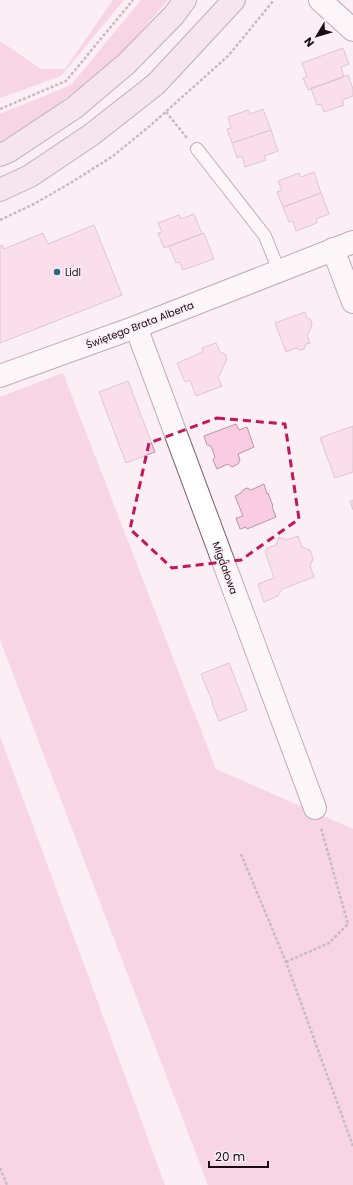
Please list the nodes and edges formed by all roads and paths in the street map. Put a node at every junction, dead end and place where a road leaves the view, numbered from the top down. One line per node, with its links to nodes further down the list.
1 (133, 0): 6 (path)
2 (185, 0): 9 (main road)
3 (234, 0): 10 (main road)
4 (320, 0): 5 (street)
5 (353, 30)
6 (0, 109)
7 (166, 112): 8 (path)
8 (197, 149): 12 (lane)
9 (0, 155)
10 (0, 190)
11 (343, 246): 12 (street, Świętego Brata Alberta); 13 (street)
12 (279, 271): 14 (street, Świętego Brata Alberta)
13 (353, 302)
14 (136, 327): 15 (street, Świętego Brata Alberta); 16 (street, Migdałowa)
15 (0, 376)
16 (315, 808): 18 (path)
17 (241, 854): 18 (path)
18 (286, 962): 19 (path)
19 (353, 1146)
20 (0, 1168): 21 (path)
21 (6, 1185)

